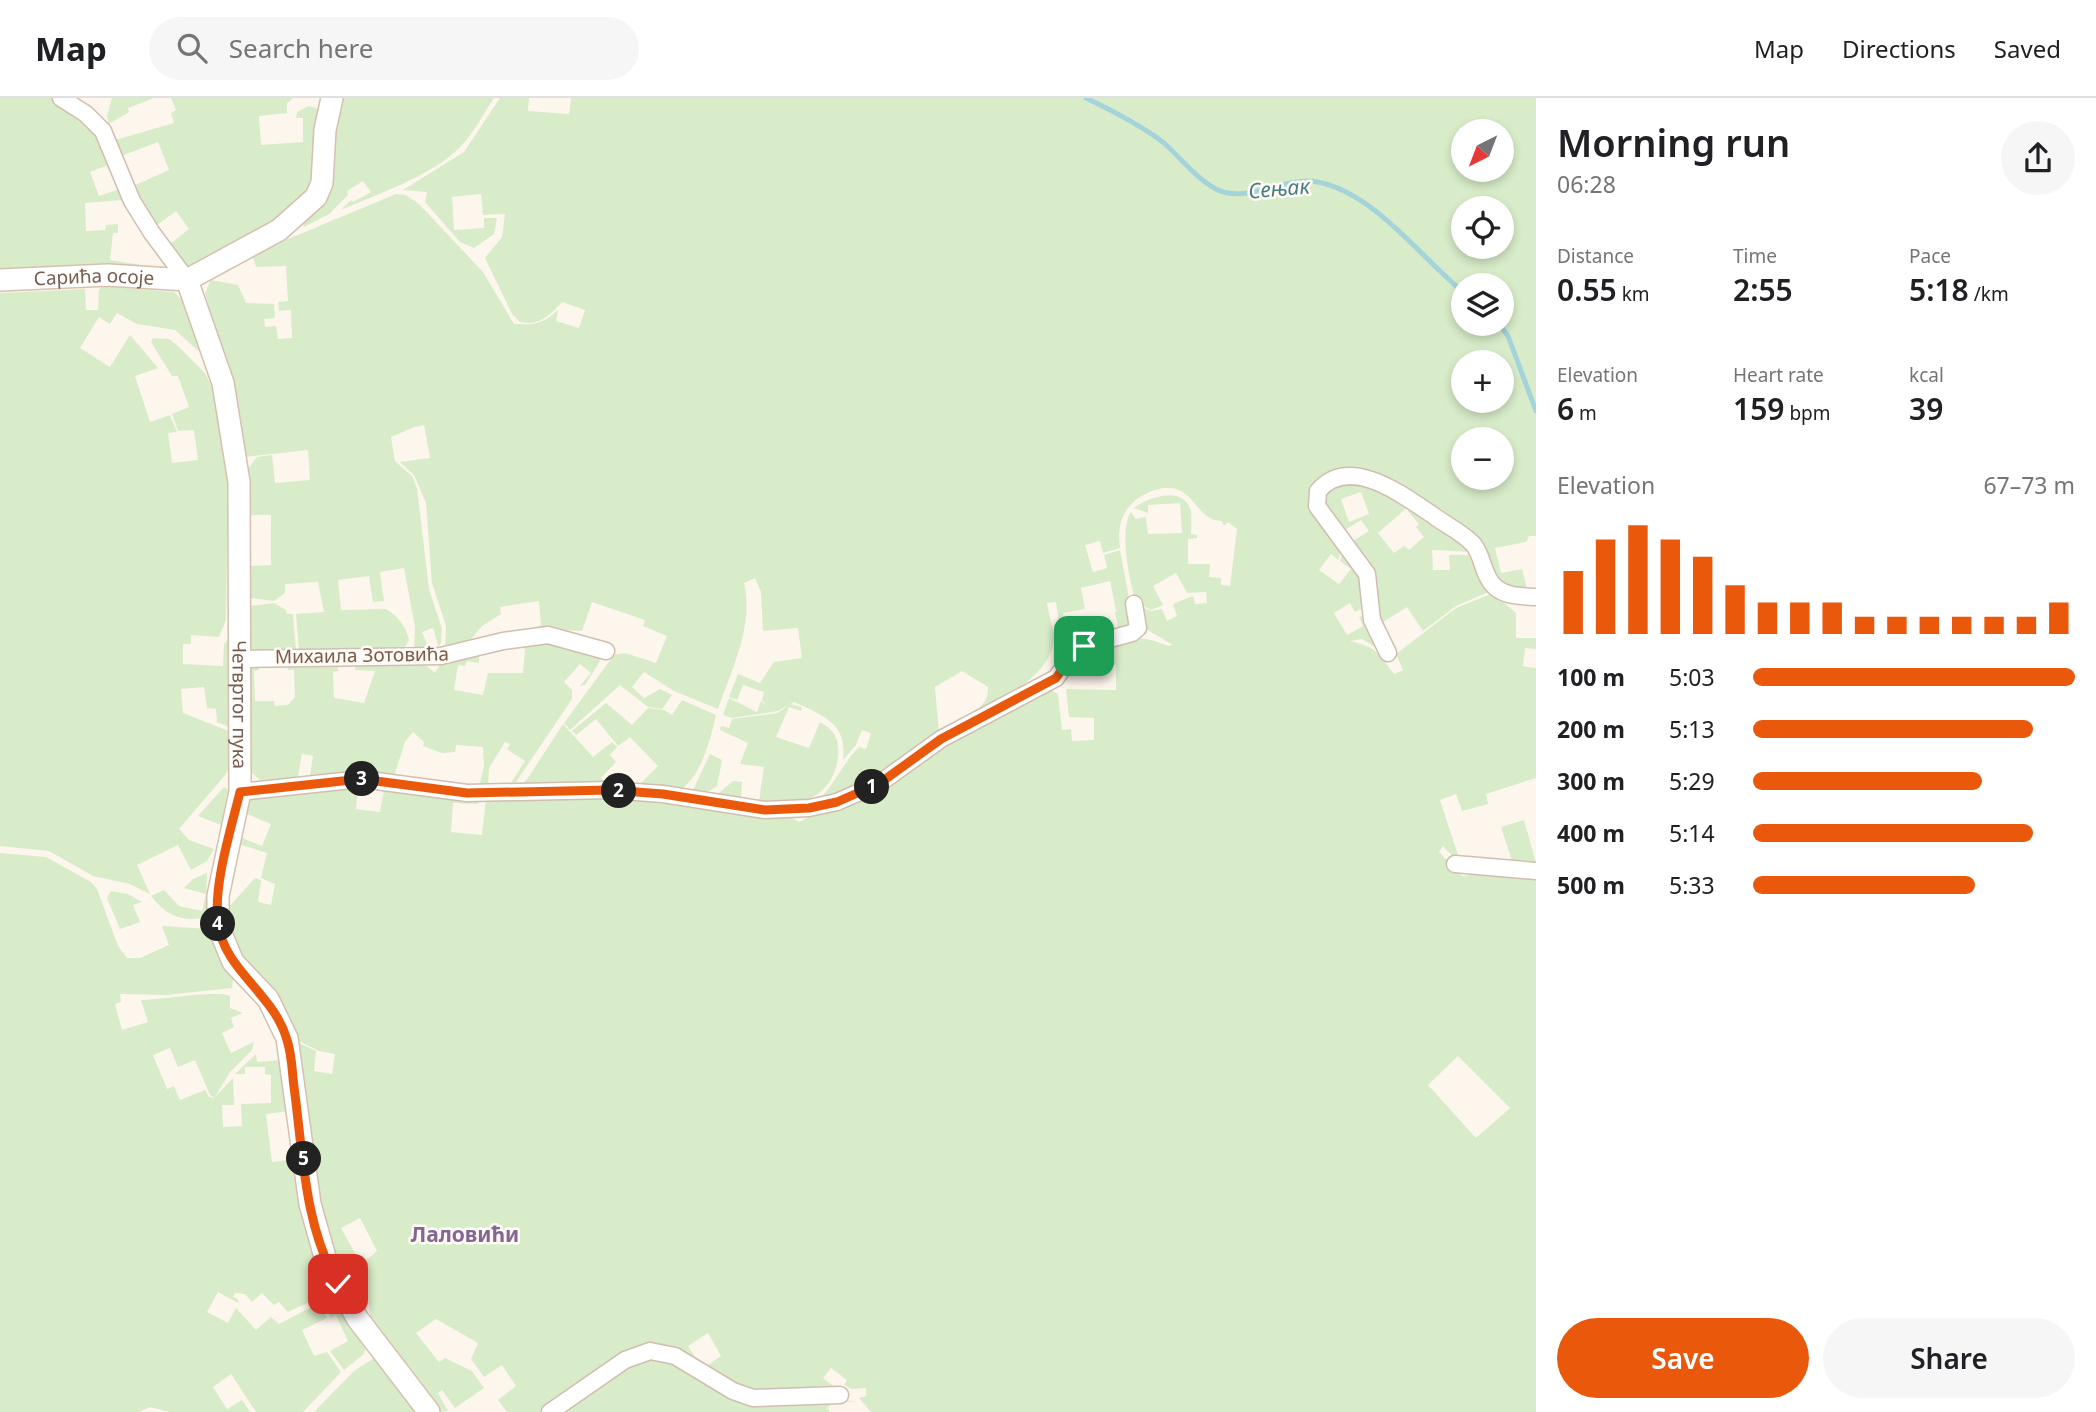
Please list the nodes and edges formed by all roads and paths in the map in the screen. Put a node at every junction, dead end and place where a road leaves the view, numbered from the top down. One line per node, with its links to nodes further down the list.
1 (61, 98): 4 (street)
2 (332, 98): 4 (street)
3 (0, 280): 4 (street, Сарића осоје)
4 (187, 280): 9 (street, Четвртог пука)
5 (1536, 597): 8 (street)
6 (1134, 604): 10 (street)
7 (606, 651): 9 (street, Михаила Зотовића)
8 (1388, 653)
9 (240, 659): 10 (street, Четвртог пука)
10 (240, 792): 14 (street, Четвртог пука)
11 (1455, 864): 12 (street)
12 (1536, 871)
13 (840, 1395): 15 (street)
14 (429, 1412)
15 (550, 1412)

